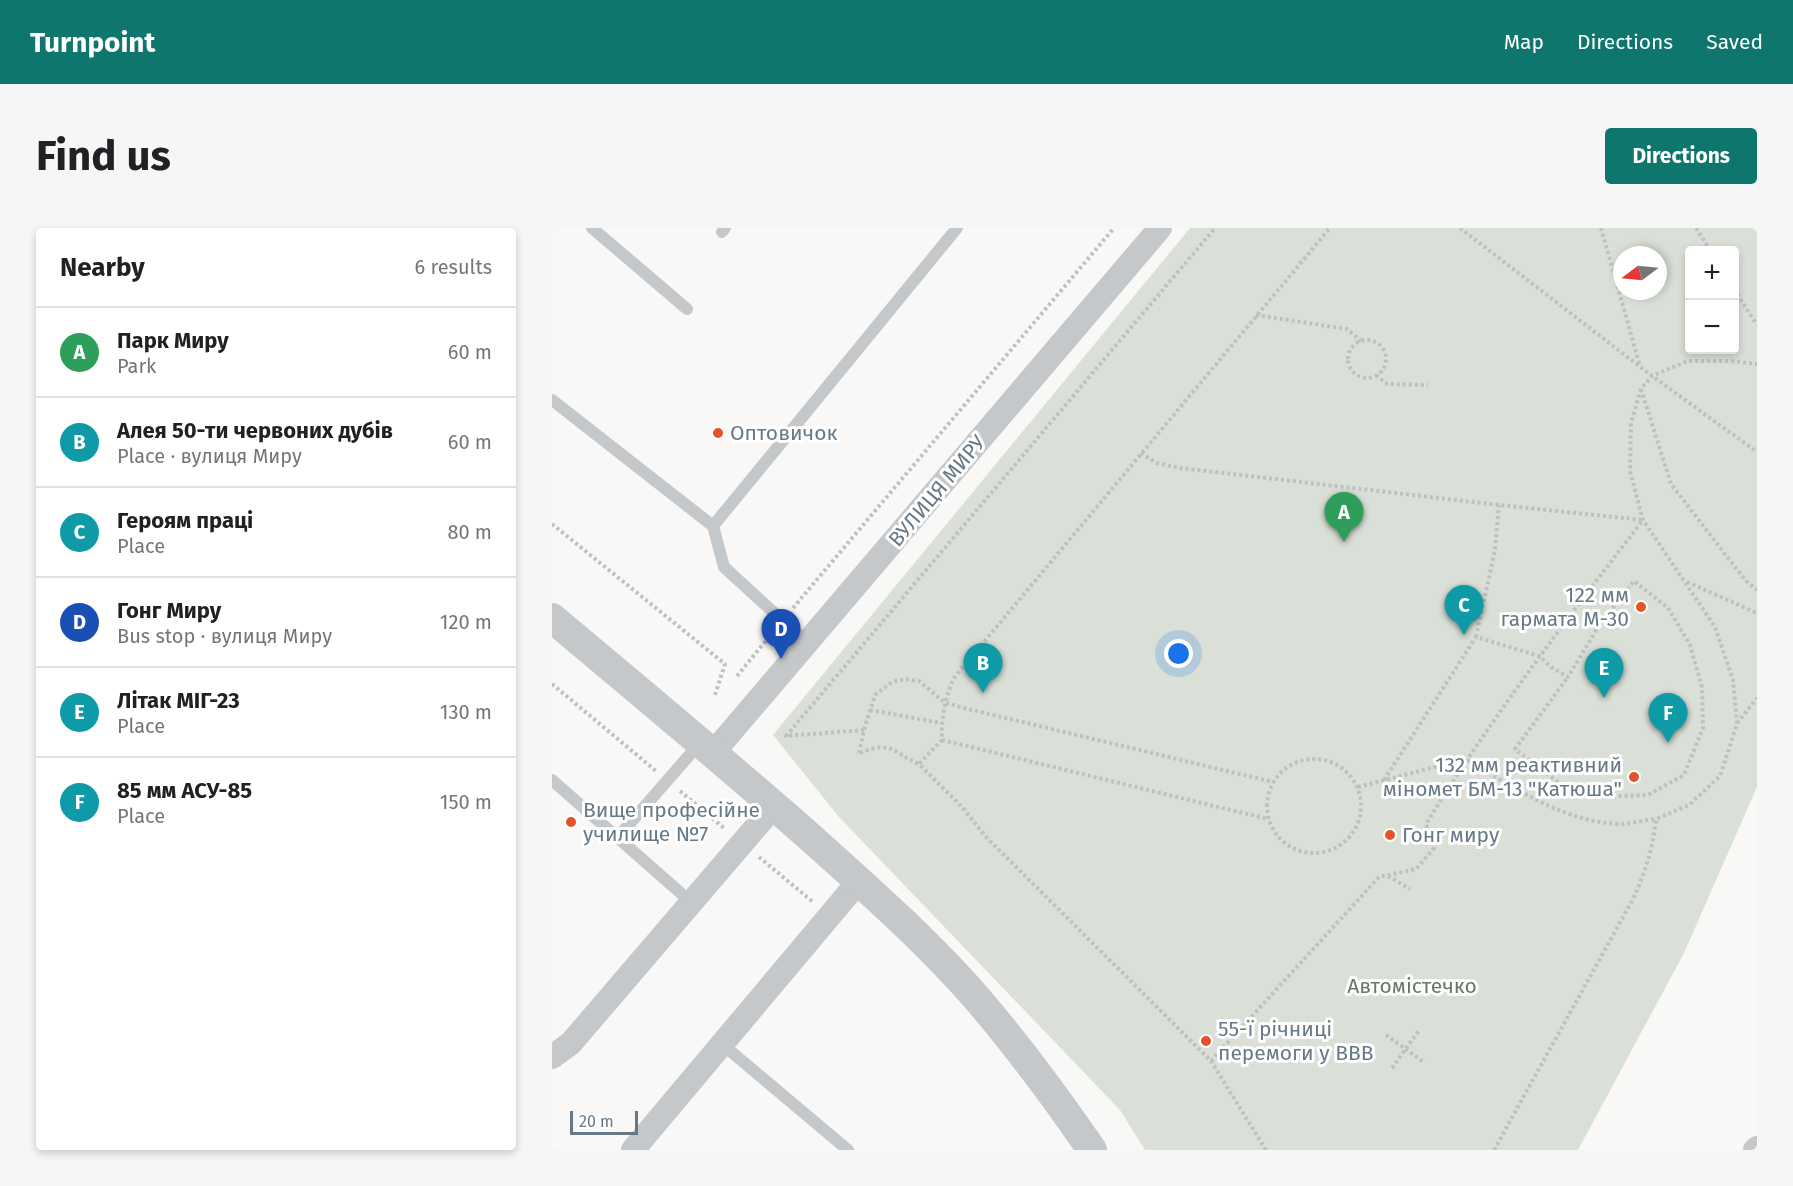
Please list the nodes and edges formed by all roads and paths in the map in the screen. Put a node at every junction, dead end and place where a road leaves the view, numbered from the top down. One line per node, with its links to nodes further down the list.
1 (592, 228): 12 (lane)
2 (957, 228): 28 (lane)
3 (1114, 228): 33 (path)
4 (1160, 228): 35 (street, ВУЛИЦЯ МИРУ)
5 (1215, 228): 46 (path)
6 (1330, 228): 13 (path)
7 (1460, 228): 17 (path)
8 (1601, 228): 17 (path)
9 (1696, 228): 10 (path)
10 (1707, 246)
11 (1739, 297): 14 (path)
12 (687, 309)
13 (1256, 315): 15 (path); 24 (path)
14 (1757, 325)
15 (1361, 341): 18 (path); 18 (path)
16 (1757, 364): 19 (path)
17 (1641, 367): 19 (path)
18 (1376, 375): 20 (path)
19 (1652, 376): 21 (path); 23 (path)
20 (1428, 385)
21 (1641, 390): 26 (path); 30 (path)
22 (552, 400): 28 (lane)
23 (1757, 452)
24 (1141, 453): 25 (path); 42 (path)
25 (1499, 505): 26 (path); 34 (path)
26 (1643, 520): 29 (path); 36 (path)
27 (552, 524): 40 (path)
28 (713, 526): 33 (lane)
29 (1685, 581): 31 (path); 45 (path)
30 (1757, 590)
31 (1757, 613)
32 (552, 618): 48 (street)
33 (783, 621): 35 (lane); 37 (path)
34 (1476, 637): 36 (path); 53 (path)
35 (807, 643): 48 (street, ВУЛИЦЯ МИРУ)
36 (1539, 656): 38 (path); 49 (path)
37 (737, 676)
38 (1568, 677): 38 (path)
39 (552, 684): 52 (path)
40 (715, 695)
41 (1757, 698): 45 (path)
42 (944, 702): 43 (path); 44 (path); 54 (path)
43 (870, 710): 44 (path); 46 (path)
44 (941, 723): 47 (path)
45 (1737, 724): 58 (path)
46 (864, 730): 50 (path)
47 (942, 740): 50 (path); 57 (path)
48 (707, 748): 52 (lane); 56 (street)
49 (1466, 759): 53 (path); 58 (path); 61 (path)
50 (919, 764): 71 (path)
51 (552, 780): 59 (lane)
52 (668, 780): 59 (lane); 60 (path)
53 (1383, 780): 55 (path)
54 (1273, 782): 55 (path); 57 (path)
55 (1358, 787): 57 (path)
56 (774, 806): 60 (street); 62 (street)
57 (1268, 819)
58 (1656, 819): 78 (path)
59 (618, 837): 64 (lane)
60 (743, 843): 64 (street); 65 (path)
61 (1387, 876): 63 (path); 71 (path)
62 (859, 881): 65 (street); 76 (street)
63 (1410, 889)
64 (692, 903): 70 (street)
65 (830, 915): 68 (street)
66 (1420, 1029): 69 (path)
67 (1386, 1035): 69 (path)
68 (722, 1044): 74 (street); 75 (lane)
69 (1406, 1048): 72 (path); 73 (path)
70 (552, 1057)
71 (1211, 1061): 77 (path)
72 (1425, 1063)
73 (1392, 1068)
74 (633, 1150)
75 (848, 1150)
76 (1092, 1150)
77 (1266, 1150)
78 (1494, 1150)

